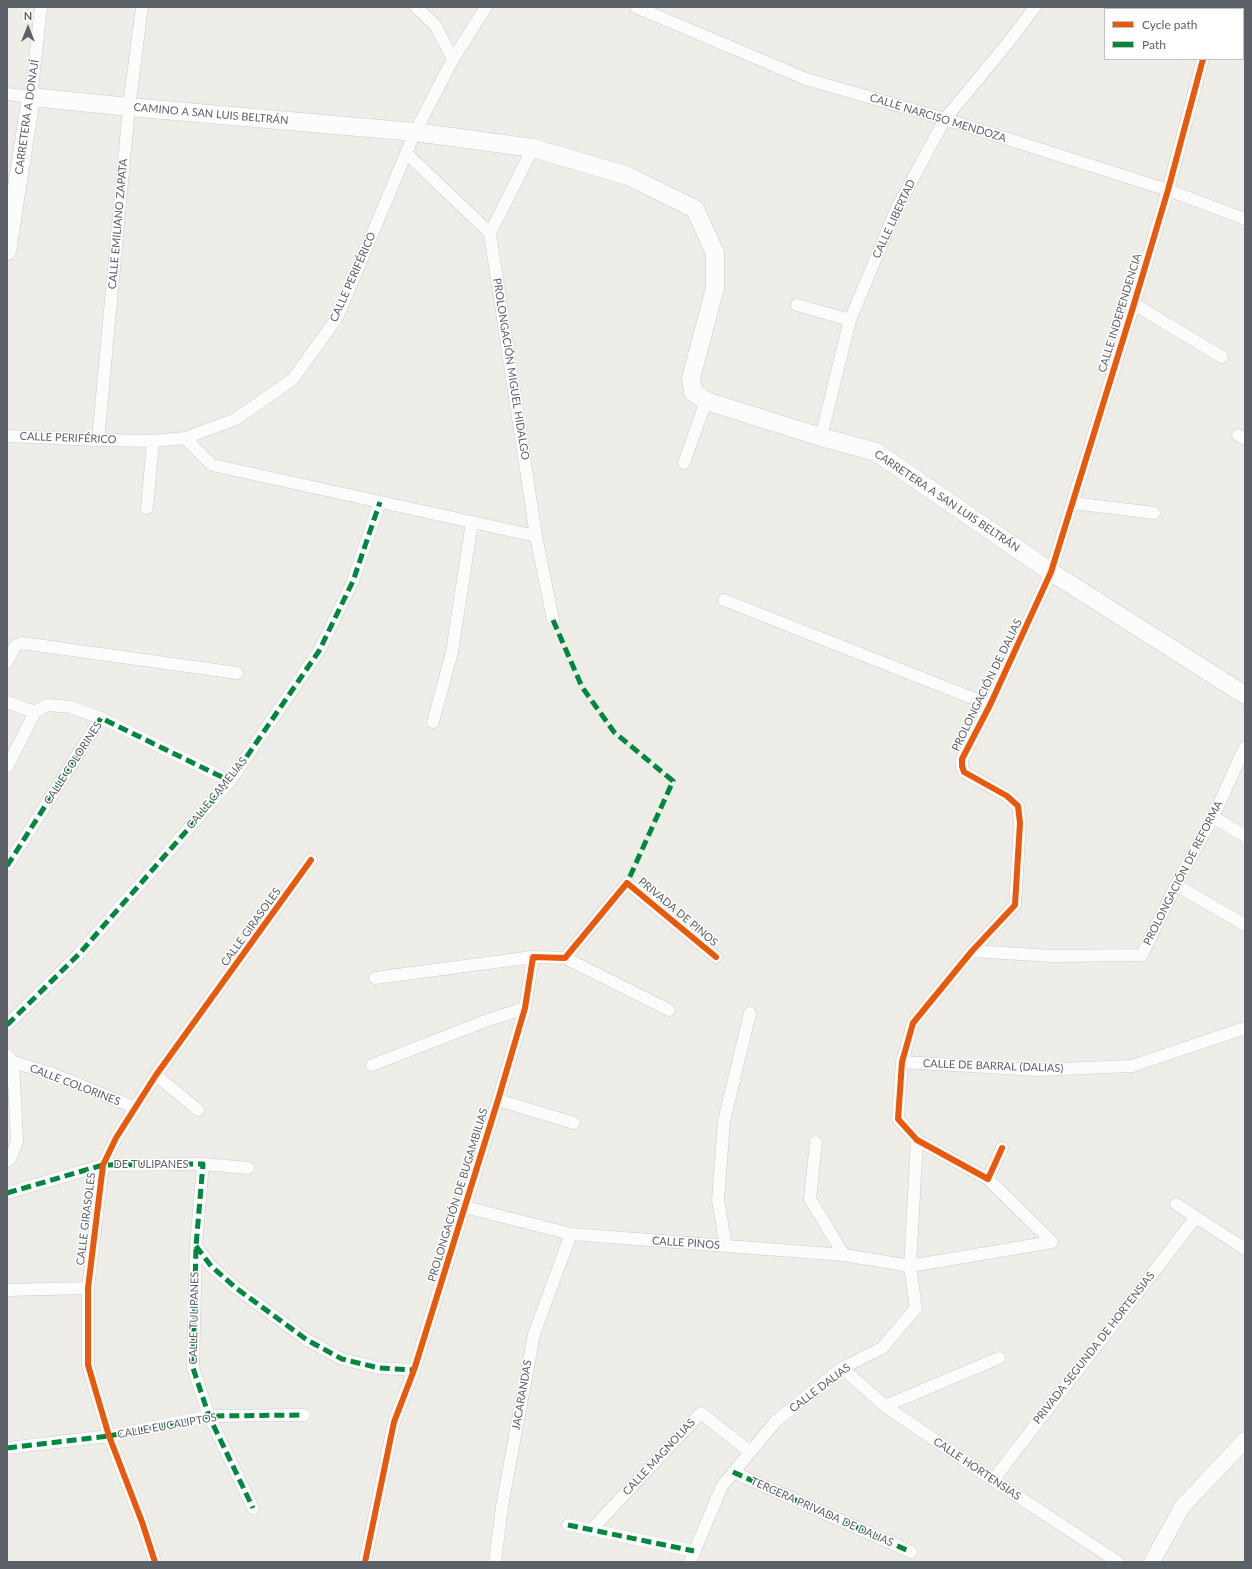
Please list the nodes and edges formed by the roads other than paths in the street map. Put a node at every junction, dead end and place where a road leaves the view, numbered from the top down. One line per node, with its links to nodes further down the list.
1 (41, 7): 10 (street, CARRETERA A DONAJÍ)
2 (142, 7): 11 (street, CALLE EMILIANO ZAPATA)
3 (416, 7): 7 (street)
4 (486, 7): 7 (street, CALLE PERIFÉRICO)
5 (636, 7): 12 (street, CALLE NARCISO MENDOZA)
6 (1030, 8): 12 (street, CALLE LIBERTAD)
7 (454, 60): 13 (street, CALLE PERIFÉRICO)
8 (1204, 60): 16 (street, CALLE INDEPENDENCIA)
9 (7, 94): 10 (street, CAMINO A SAN LUIS BELTRÁN)
10 (31, 97): 11 (main road, CAMINO A SAN LUIS BELTRÁN); 19 (main road, CARRETERA A DONAJÍ)
11 (129, 107): 13 (main road, CAMINO A SAN LUIS BELTRÁN); 28 (street, CALLE EMILIANO ZAPATA)
12 (945, 119): 16 (street, CALLE NARCISO MENDOZA); 22 (street, CALLE LIBERTAD)
13 (415, 132): 14 (main road, CARRETERA A SAN LUIS BELTRÁN); 15 (street, CALLE PERIFÉRICO)
14 (533, 148): 18 (street); 24 (main road, CARRETERA A SAN LUIS BELTRÁN)
15 (406, 153): 18 (street); 27 (street, CALLE PERIFÉRICO)
16 (1168, 190): 17 (street, CALLE NARCISO MENDOZA); 20 (street, CALLE INDEPENDENCIA)
17 (1245, 219)
18 (490, 233): 36 (street, PROLONGACIÓN MIGUEL HIDALGO)
19 (7, 250)
20 (1134, 304): 23 (street); 32 (street, CALLE INDEPENDENCIA)
21 (797, 305): 22 (street)
22 (850, 320): 26 (street, CALLE LIBERTAD)
23 (1222, 357)
24 (706, 401): 26 (main road, CARRETERA A SAN LUIS BELTRÁN); 30 (street)
25 (7, 436): 28 (street, CALLE PERIFÉRICO)
26 (820, 437): 37 (main road, CARRETERA A SAN LUIS BELTRÁN)
27 (184, 438): 29 (street, CALLE PERIFÉRICO); 31 (street)
28 (98, 440): 29 (street, CALLE PERIFÉRICO)
29 (153, 441): 33 (street)
30 (684, 463)
31 (380, 502): 35 (street); 50 (street, CALLE CAMELIAS)
32 (1073, 502): 34 (street); 37 (street, CALLE INDEPENDENCIA)
33 (147, 508)
34 (1154, 514)
35 (472, 522): 36 (street); 47 (street)
36 (536, 536): 39 (street, PROLONGACIÓN MIGUEL HIDALGO)
37 (1052, 572): 42 (main road, CARRETERA A SAN LUIS BELTRÁN); 44 (street, PROLONGACIÓN DE DALIAS)
38 (724, 600): 44 (street)
39 (553, 620)
40 (7, 662): 41 (street)
41 (237, 673)
42 (1245, 695)
43 (7, 702): 45 (street)
44 (990, 705): 57 (street, PROLONGACIÓN DE DALIAS)
45 (35, 712): 46 (street); 49 (street)
46 (101, 718): 50 (street, CALLE COLORINES); 54 (street, CALLE COLORINES)
47 (433, 722)
48 (1245, 747): 51 (street, PROLONGACIÓN DE REFORMA)
49 (7, 767)
50 (230, 781): 65 (street, CALLE CAMELIAS)
51 (1213, 817): 52 (street); 55 (street, PROLONGACIÓN DE REFORMA)
52 (1245, 836)
53 (311, 860): 70 (street, CALLE GIRASOLES)
54 (7, 866)
55 (1176, 885): 56 (street); 57 (street, PROLONGACIÓN DE REFORMA)
56 (1245, 925)
57 (972, 951): 68 (street, PROLONGACIÓN DE DALIAS)
58 (533, 957): 60 (street); 61 (street); 62 (street, PROLONGACIÓN DE BUGAMBILIAS)
59 (716, 957): 60 (street, PRIVADA DE PINOS)
60 (565, 958): 63 (street)
61 (375, 978)
62 (524, 1008): 69 (street); 71 (street, PROLONGACIÓN DE BUGAMBILIAS)
63 (669, 1010)
64 (750, 1013): 89 (street)
65 (7, 1025)
66 (1245, 1028): 68 (street, CALLE DE BARRAL (DALIAS))
67 (10, 1058): 72 (street, CALLE COLORINES); 78 (street)
68 (902, 1062): 75 (street, PROLONGACIÓN DE DALIAS)
69 (372, 1065)
70 (156, 1075): 72 (street, CALLE GIRASOLES); 73 (street)
71 (498, 1100): 74 (street); 85 (street, PROLONGACIÓN DE BUGAMBILIAS)
72 (136, 1108): 80 (street, CALLE GIRASOLES)
73 (198, 1110)
74 (574, 1123)
75 (917, 1140): 82 (street, PROLONGACIÓN DE DALIAS); 92 (street, CALLE DALIAS)
76 (816, 1142): 91 (street)
77 (1002, 1148): 82 (street)
78 (7, 1161)
79 (203, 1164): 80 (street, DE TULIPANES); 81 (street, DE TULIPANES); 88 (street, CALLE TULIPANES)
80 (103, 1165): 83 (street, DE TULIPANES); 93 (street, CALLE GIRASOLES)
81 (248, 1168)
82 (988, 1179): 92 (street, CALLE PINOS)
83 (7, 1193)
84 (1176, 1204): 86 (street)
85 (466, 1207): 87 (street, CALLE PINOS); 97 (street, PROLONGACIÓN DE BUGAMBILIAS)
86 (1196, 1217): 90 (street); 106 (street, PRIVADA SEGUNDA DE HORTENSIAS)
87 (571, 1234): 89 (street, CALLE PINOS); 114 (street, JACARANDAS)
88 (196, 1246): 97 (street); 100 (street, CALLE TULIPANES)
89 (726, 1246): 91 (street, CALLE PINOS)
90 (1245, 1249)
91 (844, 1255): 92 (street, CALLE PINOS)
92 (910, 1266): 96 (street, CALLE DALIAS)
93 (88, 1288): 94 (street); 101 (street, CALLE GIRASOLES)
94 (7, 1290)
95 (999, 1358): 98 (street)
96 (842, 1368): 98 (street, CALLE HORTENSIAS); 104 (street, CALLE DALIAS)
97 (414, 1370): 113 (street, PROLONGACIÓN DE BUGAMBILIAS)
98 (885, 1406): 106 (street, CALLE HORTENSIAS)
99 (304, 1415): 100 (street, CALLE EUCALIPTOS)
100 (208, 1416): 101 (street, CALLE EUCALIPTOS); 107 (street, CALLE TULIPANES)
101 (110, 1436): 103 (street, CALLE EUCALIPTOS); 112 (street, CALLE GIRASOLES)
102 (1245, 1440): 116 (street)
103 (7, 1448)
104 (750, 1452): 105 (street, CALLE DALIAS); 109 (street, CALLE MAGNOLIAS)
105 (734, 1472): 110 (street, TERCERA PRIVADA DE DALIAS); 111 (street, CALLE DALIAS)
106 (993, 1480): 115 (street, CALLE HORTENSIAS)
107 (253, 1508)
108 (568, 1525): 109 (street)
109 (591, 1530): 111 (street)
110 (911, 1552)
111 (692, 1557)
112 (155, 1562)
113 (365, 1562)
114 (495, 1562)
115 (1118, 1562)
116 (1152, 1562)

